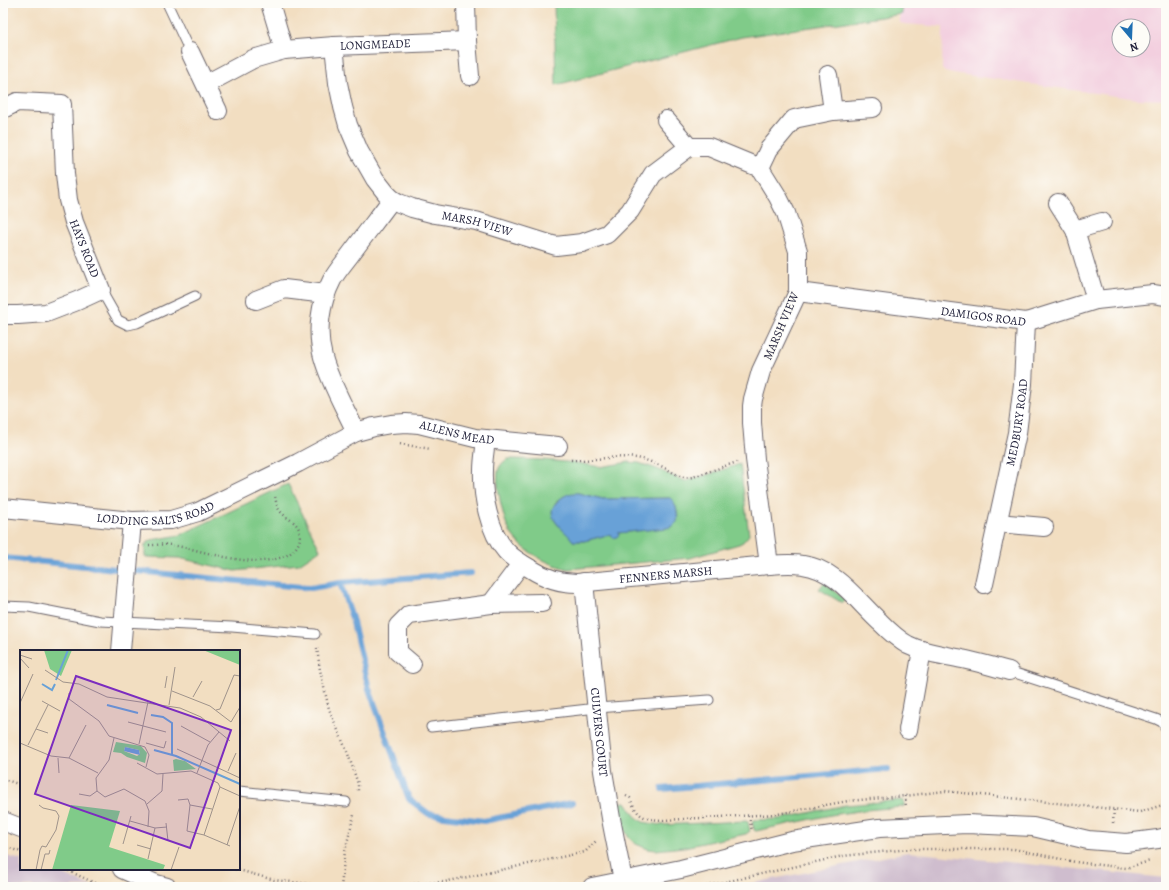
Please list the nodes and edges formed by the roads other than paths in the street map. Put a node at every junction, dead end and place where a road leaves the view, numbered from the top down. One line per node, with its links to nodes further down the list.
1 (167, 3): 7 (lane)
2 (270, 3): 6 (street)
3 (466, 3): 4 (street)
4 (467, 41): 5 (street, LONGMEADE); 9 (street)
5 (334, 46): 6 (street, LONGMEADE); 18 (street, MARSH VIEW)
6 (284, 50): 10 (street, LONGMEADE)
7 (190, 52): 10 (street)
8 (828, 75): 14 (street)
9 (470, 76)
10 (206, 84): 13 (street)
11 (873, 108): 14 (street)
12 (3, 109): 22 (street, HAYS ROAD)
13 (218, 111)
14 (833, 111): 17 (street)
15 (666, 120): 16 (street)
16 (689, 147): 17 (street); 18 (street, MARSH VIEW)
17 (760, 168): 23 (street, MARSH VIEW)
18 (392, 199): 24 (street)
19 (1058, 203): 21 (street)
20 (1102, 222): 21 (street)
21 (1075, 230): 28 (street)
22 (101, 290): 25 (lane); 29 (street, HAYS ROAD)
23 (798, 292): 30 (street, DAMIGOS ROAD); 40 (street, MARSH VIEW)
24 (326, 294): 27 (street); 31 (street)
25 (195, 296)
26 (1166, 296): 28 (street, DAMIGOS ROAD)
27 (256, 300)
28 (1096, 300): 30 (street, DAMIGOS ROAD)
29 (3, 315)
30 (1026, 322): 37 (street, MEDBURY ROAD)
31 (356, 432): 32 (street, ALLENS MEAD); 34 (street, ALLENS MEAD)
32 (486, 439): 33 (street, ALLENS MEAD); 39 (street, FENNERS MARSH)
33 (563, 453)
34 (298, 463): 36 (street, LODDING SALTS ROAD)
35 (3, 508): 36 (street, LODDING SALTS ROAD)
36 (132, 521): 46 (street)
37 (998, 522): 38 (street); 42 (street, MEDBURY ROAD)
38 (1044, 527)
39 (521, 564): 41 (street, FENNERS MARSH); 44 (street)
40 (769, 565): 41 (street, FENNERS MARSH); 49 (street, FENNERS MARSH)
41 (584, 582): 53 (street, CULVERS COURT)
42 (984, 584)
43 (542, 603): 44 (street)
44 (492, 604): 50 (street)
45 (3, 606): 46 (lane)
46 (124, 616): 47 (lane); 48 (street)
47 (314, 634)
48 (121, 650)
49 (922, 650): 51 (street, FENNERS MARSH); 56 (street)
50 (412, 664)
51 (1009, 671): 55 (lane)
52 (709, 700): 53 (lane)
53 (597, 708): 54 (lane); 63 (street, CULVERS COURT)
54 (431, 727)
55 (1166, 728)
56 (908, 730)
57 (240, 791): 58 (lane)
58 (346, 802)
59 (3, 821): 60 (street)
60 (20, 828)
61 (1166, 837): 63 (street)
62 (124, 870): 64 (street)
63 (623, 880): 65 (street)
64 (167, 887)
65 (592, 887)

